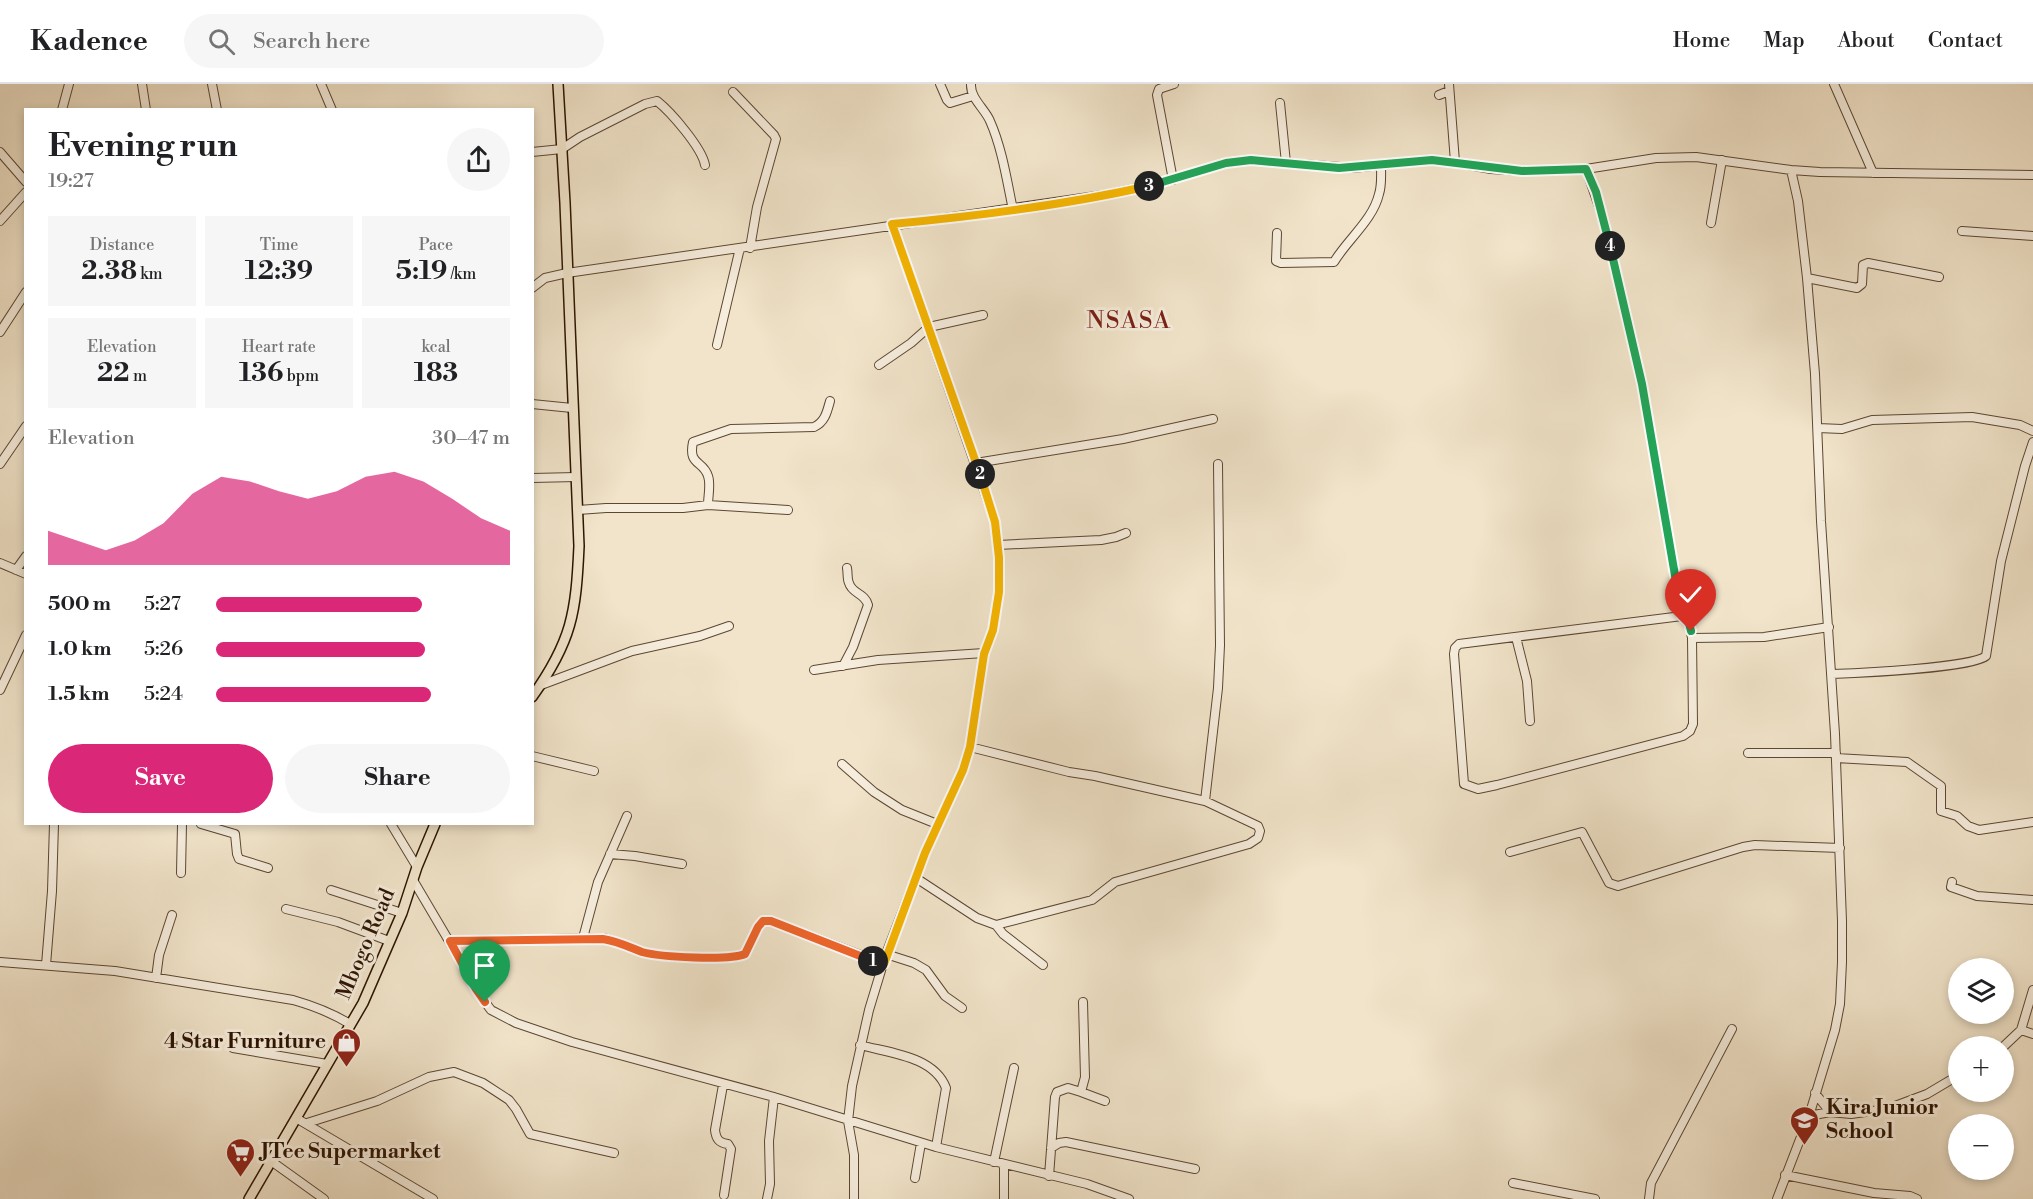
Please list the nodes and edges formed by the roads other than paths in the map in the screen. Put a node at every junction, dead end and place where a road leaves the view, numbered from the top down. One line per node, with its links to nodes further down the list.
1 (69, 84): 15 (street)
2 (142, 84): 16 (street)
3 (212, 84): 17 (street)
4 (321, 84): 18 (street)
5 (558, 84): 19 (main road)
6 (940, 84): 13 (street)
7 (971, 84): 13 (street)
8 (1174, 84): 32 (street)
9 (1834, 84): 29 (street)
10 (1449, 87): 12 (street); 24 (street)
11 (733, 92): 42 (street)
12 (1439, 95)
13 (973, 96): 34 (street)
14 (1280, 103): 23 (street)
15 (63, 108)
16 (146, 108)
17 (217, 108)
18 (331, 108)
19 (562, 149): 21 (street); 25 (street); 43 (main road)
20 (0, 152): 31 (street)
21 (534, 152)
22 (1722, 160): 27 (street); 28 (street); 36 (street)
23 (1286, 162): 26 (street); 32 (street)
24 (1455, 162): 26 (street); 27 (street)
25 (705, 165)
26 (1381, 165): 39 (street)
27 (1586, 169): 76 (street)
28 (1791, 170): 29 (street); 45 (street)
29 (1873, 173): 30 (street)
30 (2033, 176)
31 (24, 180)
32 (1173, 180): 34 (street)
33 (24, 194): 35 (street)
34 (1013, 210): 37 (street)
35 (0, 221)
36 (1711, 223)
37 (892, 224): 42 (street); 49 (street)
38 (1962, 231): 40 (street)
39 (1277, 233)
40 (2033, 236)
41 (740, 248): 42 (street); 43 (street); 51 (street)
42 (750, 248)
43 (567, 273): 46 (street); 55 (main road)
44 (1939, 277): 45 (street)
45 (1807, 278): 57 (street)
46 (534, 286)
47 (24, 295): 50 (street)
48 (983, 315): 49 (street)
49 (928, 327): 52 (street); 61 (street)
50 (0, 332)
51 (717, 345)
52 (879, 365)
53 (830, 401): 66 (street)
54 (534, 404): 55 (street)
55 (572, 408): 64 (main road)
56 (1213, 419): 61 (street)
57 (1818, 428): 59 (street); 78 (street)
58 (24, 429): 62 (street)
59 (2033, 431)
60 (2033, 442): 85 (street)
61 (976, 463): 70 (street)
62 (0, 464)
63 (1218, 464): 96 (street)
64 (576, 477): 65 (street); 67 (main road)
65 (534, 478)
66 (708, 505): 67 (street); 68 (street)
67 (578, 510): 86 (main road)
68 (788, 510)
69 (1126, 533): 70 (street)
70 (998, 545): 82 (street)
71 (24, 559): 74 (street)
72 (0, 563): 74 (street)
73 (847, 568): 83 (street)
74 (16, 570): 75 (street)
75 (24, 573)
76 (1682, 616): 79 (street); 80 (street)
77 (729, 626): 86 (street)
78 (1829, 627): 80 (street); 85 (street)
79 (1516, 637): 80 (street); 89 (street)
80 (1692, 638)
81 (24, 640): 87 (street)
82 (984, 654): 83 (street); 90 (street)
83 (843, 666): 84 (street)
84 (814, 670)
85 (1832, 674): 93 (street)
86 (541, 685): 88 (main road)
87 (0, 690)
88 (534, 694)
89 (1530, 721)
90 (970, 747): 96 (street); 99 (street)
91 (1748, 753): 93 (street)
92 (534, 756): 95 (street)
93 (1836, 756): 98 (street); 105 (street)
94 (842, 764): 99 (street)
95 (594, 771)
96 (1205, 801): 120 (street)
97 (627, 816): 107 (street)
98 (2033, 822)
99 (937, 824): 112 (street)
100 (54, 825): 127 (street)
101 (182, 825): 111 (street)
102 (204, 825): 110 (street)
103 (392, 825): 109 (street)
104 (435, 825): 109 (main road, Mbogo Road)
105 (1840, 848): 106 (street); 145 (street)
106 (1510, 852)
107 (610, 854): 108 (street); 121 (street)
108 (682, 864)
109 (417, 867): 113 (main road, Mbogo Road)
110 (268, 868)
111 (181, 873)
112 (916, 878): 120 (street); 124 (street)
113 (413, 880): 118 (main road, Mbogo Road); 123 (street)
114 (1952, 882): 116 (street)
115 (331, 890): 118 (street)
116 (2033, 900)
117 (286, 909): 122 (street)
118 (402, 913): 122 (main road, Mbogo Road)
119 (172, 915): 129 (street)
120 (996, 925): 128 (street)
121 (583, 938): 123 (street); 126 (street)
122 (389, 941): 133 (main road, Mbogo Road)
123 (450, 941): 143 (street)
124 (886, 954): 126 (street); 132 (street)
125 (0, 962): 127 (street)
126 (884, 964): 138 (street)
127 (46, 965): 129 (street)
128 (1043, 965)
129 (156, 978): 133 (street)
130 (2033, 990): 135 (street)
131 (1083, 1002): 144 (street)
132 (962, 1008)
133 (350, 1024): 140 (main road, Mbogo Road)
134 (1732, 1029): 174 (street)
135 (2021, 1030): 136 (street); 137 (street)
136 (2033, 1034)
137 (2014, 1037)
138 (860, 1045): 151 (street); 154 (street)
139 (233, 1048): 140 (street)
140 (327, 1064): 150 (main road, Mbogo Road)
141 (1014, 1068): 158 (street)
142 (1948, 1082): 148 (street)
143 (723, 1084): 146 (street); 165 (street)
144 (1081, 1092): 147 (street); 155 (street)
145 (1815, 1093): 148 (street); 149 (street)
146 (774, 1097): 151 (street); 170 (street)
147 (1106, 1101)
148 (1830, 1112): 149 (street)
149 (1809, 1116): 161 (street)
150 (296, 1118): 152 (street); 157 (main road, Mbogo Road)
151 (848, 1121): 153 (street); 171 (street)
152 (307, 1123): 156 (street); 169 (street)
153 (921, 1143): 154 (street); 163 (street)
154 (936, 1147): 158 (street)
155 (1051, 1148): 160 (street); 162 (street)
156 (614, 1153)
157 (271, 1161): 167 (main road, Mbogo Road); 168 (street)
158 (994, 1162): 159 (street)
159 (1004, 1165): 162 (street); 172 (street)
160 (1195, 1169)
161 (1785, 1175): 175 (street); 176 (street)
162 (1049, 1176): 166 (street)
163 (915, 1178)
164 (1513, 1183): 173 (street)
165 (724, 1195)
166 (1124, 1198)
167 (249, 1199)
168 (324, 1199)
169 (433, 1199)
170 (766, 1199)
171 (854, 1199)
172 (1004, 1199)
173 (1595, 1199)
174 (1649, 1199)
175 (1777, 1199)
176 (1917, 1199)

